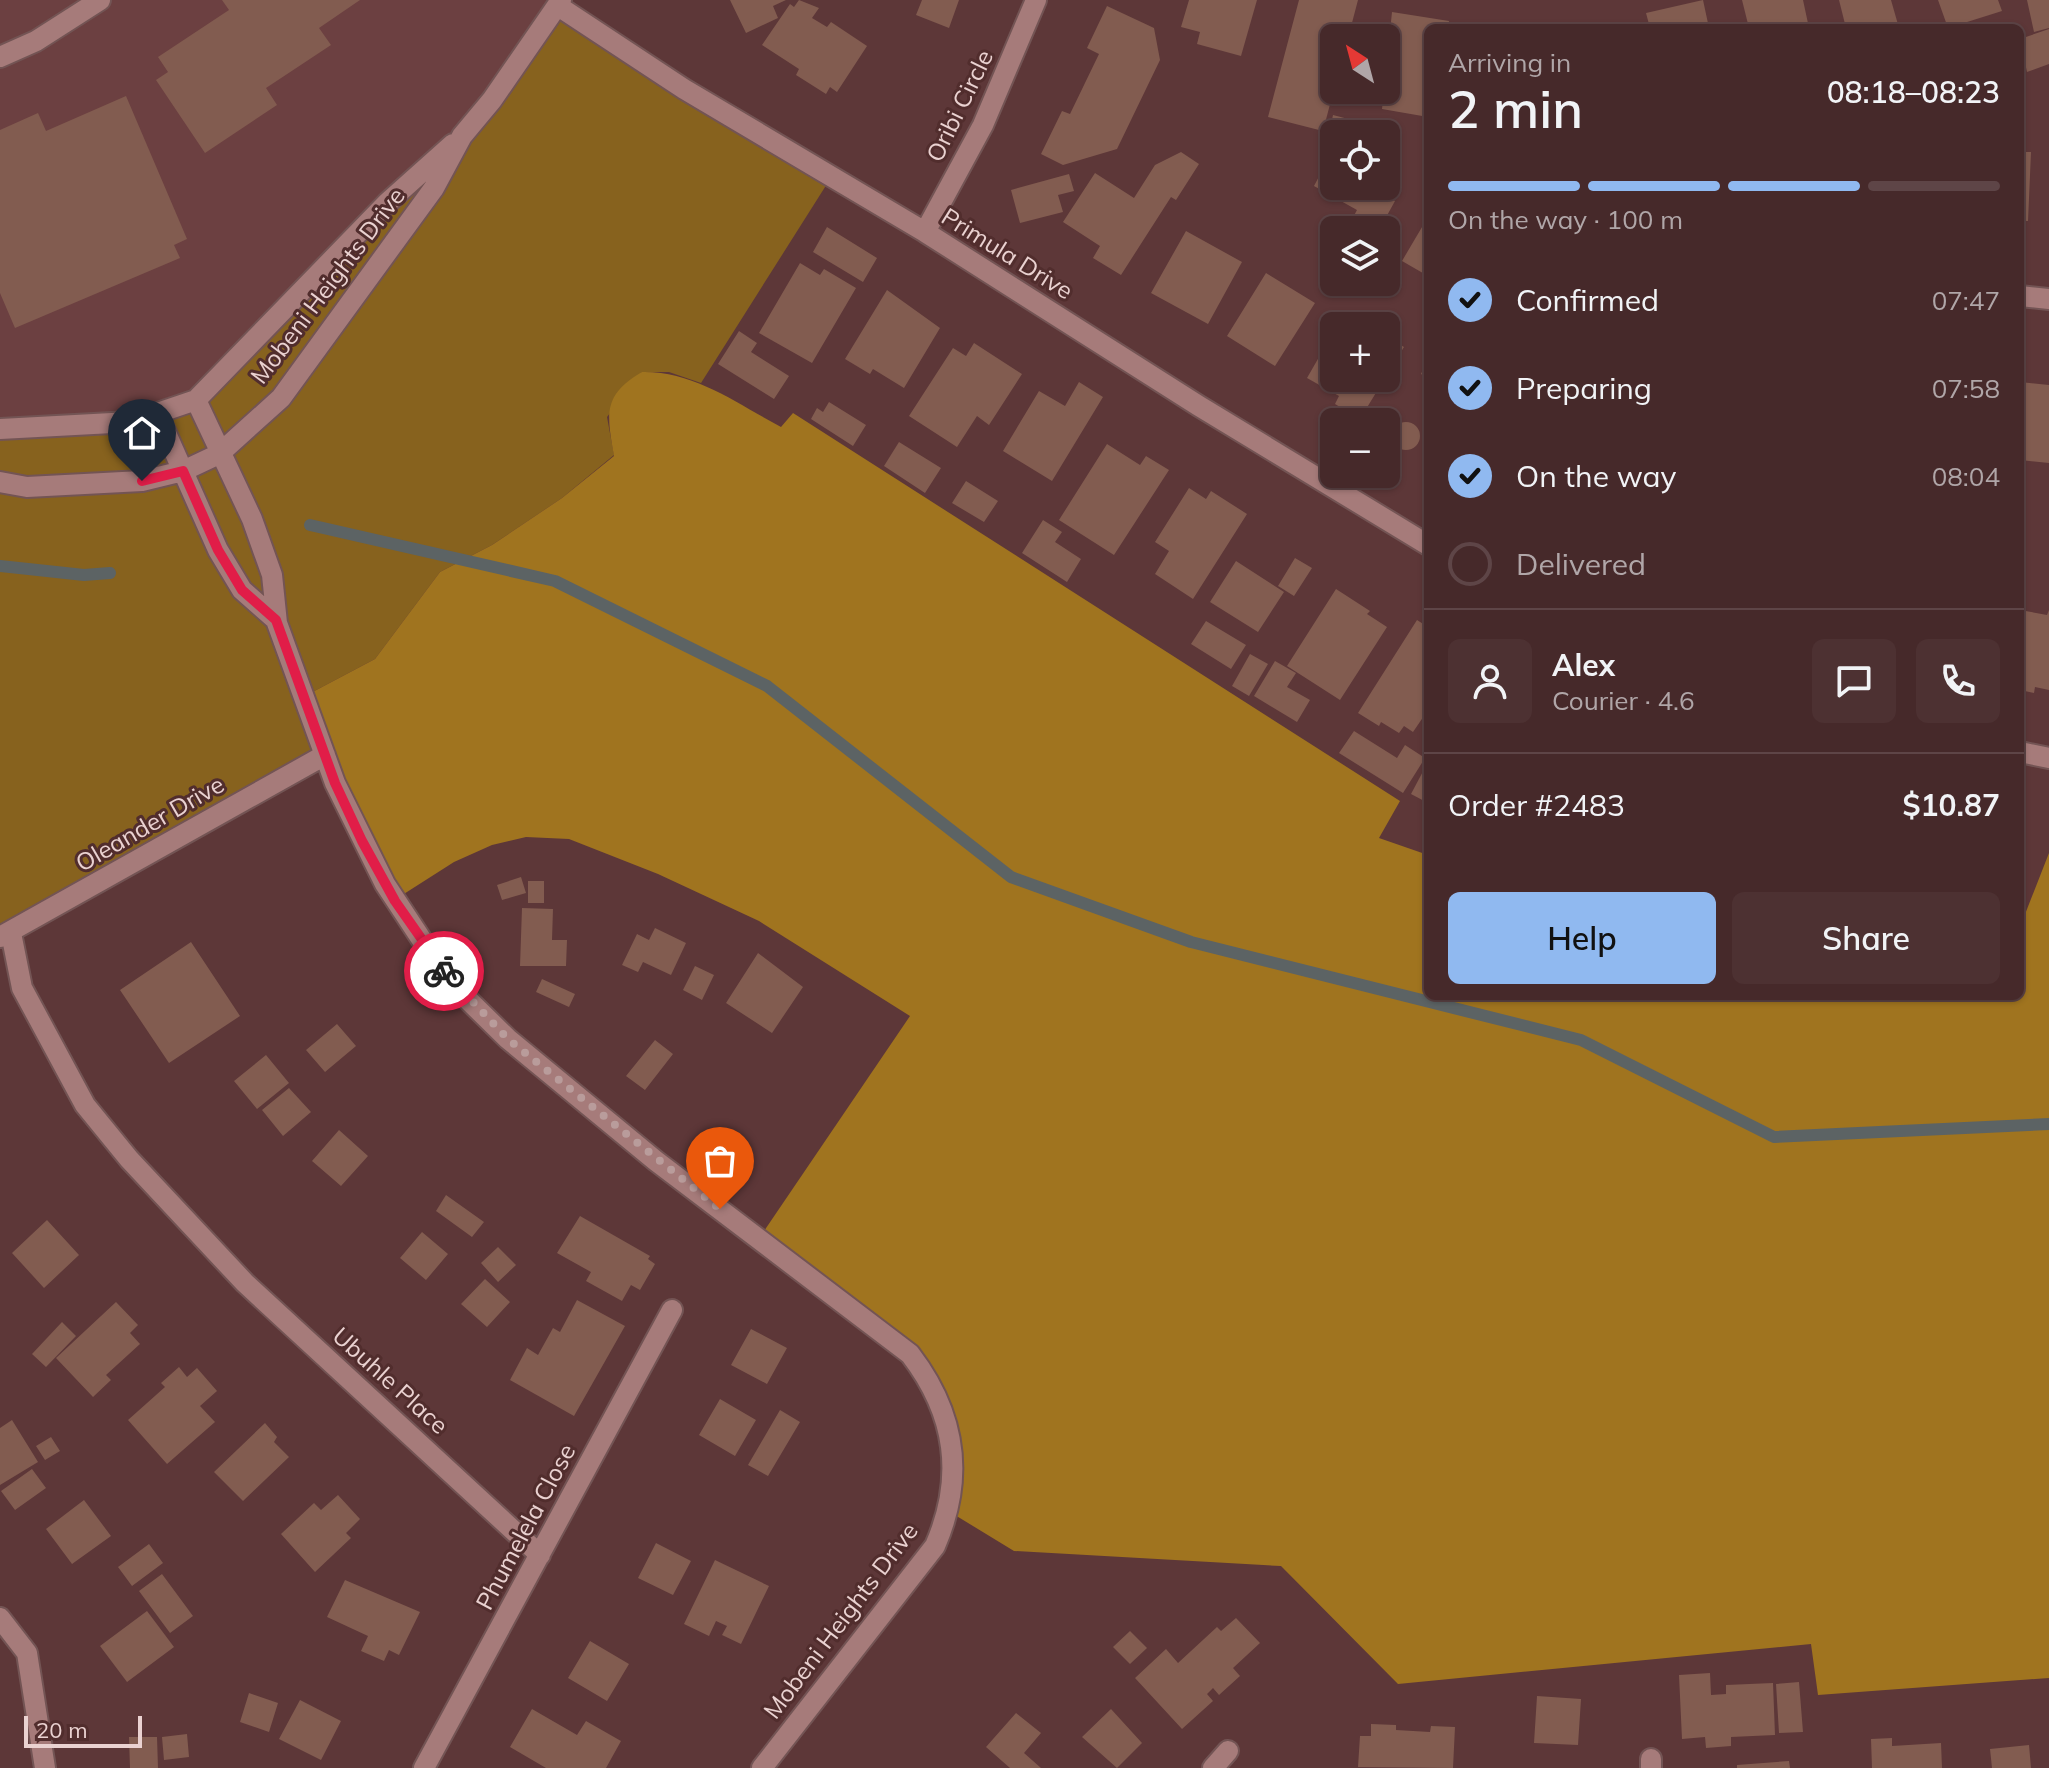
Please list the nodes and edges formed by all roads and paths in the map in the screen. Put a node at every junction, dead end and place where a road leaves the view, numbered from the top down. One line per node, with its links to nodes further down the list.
1 (100, 0): 4 (street)
2 (1036, 0): 6 (street, Oribi Circle)
3 (560, 3): 5 (street, Mobeni Heights Drive); 6 (street, Primula Drive)
4 (0, 57)
5 (462, 136): 9 (street, Mobeni Heights Drive); 12 (street, Mobeni Heights Drive)
6 (925, 232): 15 (street, Primula Drive)
7 (2024, 296): 8 (street)
8 (2049, 299)
9 (196, 400): 10 (street, Mobeni Heights Drive); 12 (street, Mobeni Heights Drive)
10 (158, 415): 11 (street); 13 (street, Mobeni Heights Drive)
11 (0, 429)
12 (219, 454): 13 (street); 16 (street, Mobeni Heights Drive)
13 (183, 471): 14 (street); 16 (street, Mobeni Heights Drive)
14 (0, 482)
15 (1424, 543)
16 (276, 620): 18 (street, Mobeni Heights Drive)
17 (2024, 753): 19 (street)
18 (325, 755): 20 (street, Oleander Drive); 27 (street, Mobeni Heights Drive)
19 (2049, 758)
20 (6, 935): 22 (street, Ubuhle Place)
21 (672, 1310): 22 (street, Phumelela Close)
22 (540, 1555): 26 (street, Phumelela Close)
23 (0, 1618): 25 (street)
24 (1228, 1751): 28 (street)
25 (45, 1768)
26 (424, 1768)
27 (762, 1768)
28 (1213, 1768)

